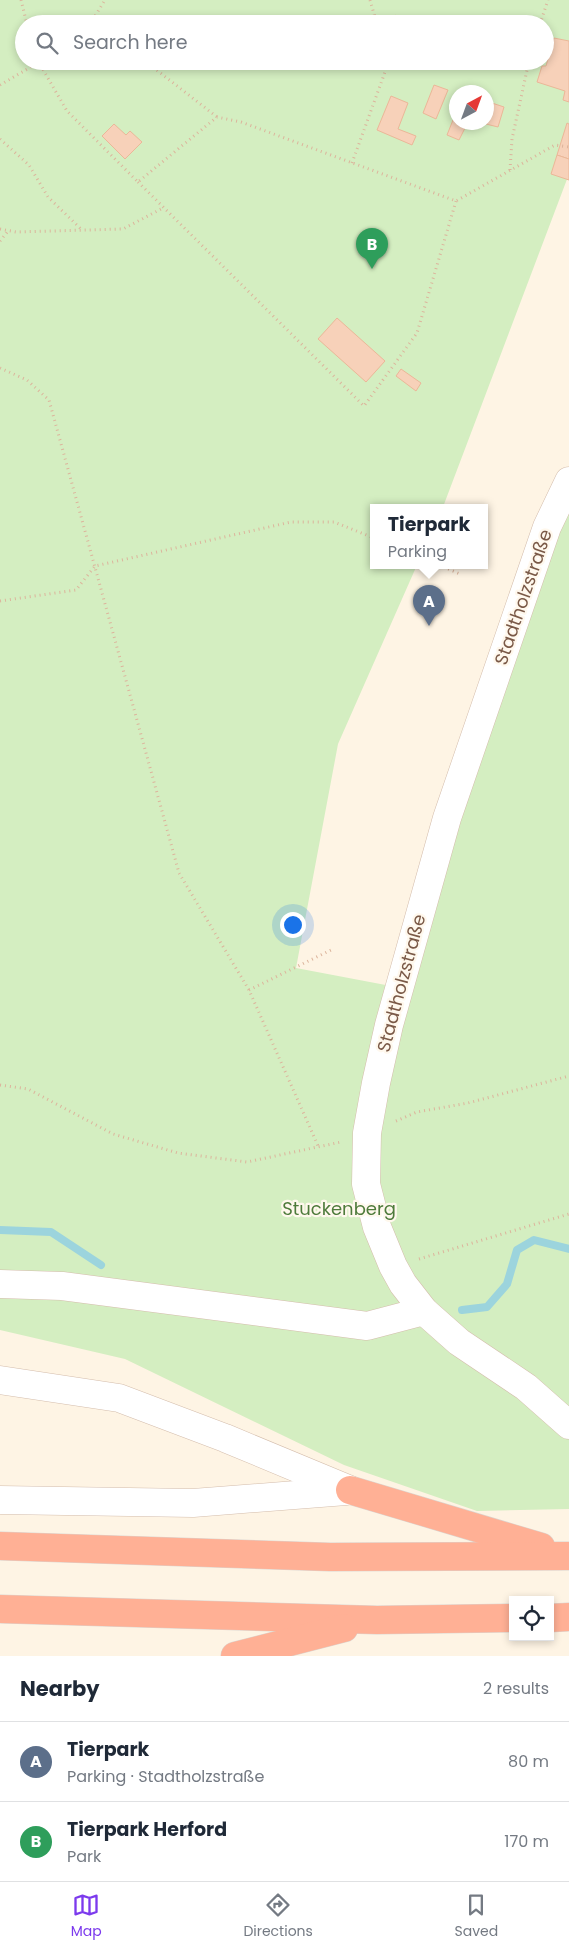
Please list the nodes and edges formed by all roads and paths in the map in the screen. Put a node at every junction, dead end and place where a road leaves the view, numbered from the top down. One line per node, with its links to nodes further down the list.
1 (21, 0): 5 (path)
2 (105, 0): 6 (path)
3 (370, 0): 7 (path)
4 (548, 0): 8 (path)
5 (25, 15)
6 (96, 15)
7 (374, 15)
8 (543, 15)
9 (25, 70): 14 (path)
10 (44, 70): 20 (path)
11 (157, 70): 15 (path)
12 (386, 70): 18 (path)
13 (527, 70): 19 (path)
14 (0, 85)
15 (217, 117): 18 (path); 20 (path)
16 (0, 139): 24 (path)
17 (569, 147): 19 (path)
18 (352, 163): 21 (path)
19 (510, 171): 21 (path)
20 (138, 182): 22 (path)
21 (456, 201): 22 (path)
22 (164, 208): 24 (path)
23 (0, 229): 25 (path)
24 (82, 230): 25 (path)
25 (8, 231): 26 (path)
26 (0, 241)
27 (0, 368): 30 (path)
28 (569, 481): 38 (street, Stadtholzstraße)
29 (370, 536): 30 (path)
30 (95, 566): 33 (path); 35 (path)
31 (448, 569): 32 (path)
32 (460, 574)
33 (0, 601)
34 (331, 950): 35 (path)
35 (249, 990): 37 (path)
36 (569, 1076): 38 (path)
37 (0, 1085)
38 (367, 1133): 40 (street, Stadtholzstraße)
39 (569, 1214): 40 (path)
40 (393, 1266): 42 (street, Stadtholzstraße)
41 (0, 1284): 42 (street)
42 (424, 1311): 44 (street, Stadtholzstraße)
43 (0, 1380): 45 (street)
44 (569, 1425)
45 (350, 1490): 46 (street); 48 (highway)
46 (0, 1500)
47 (0, 1546): 48 (highway)
48 (569, 1556)
49 (0, 1609): 53 (highway)
50 (569, 1617): 52 (highway)
51 (509, 1618): 53 (highway)
52 (554, 1618)
53 (377, 1620): 54 (highway)
54 (235, 1656)

